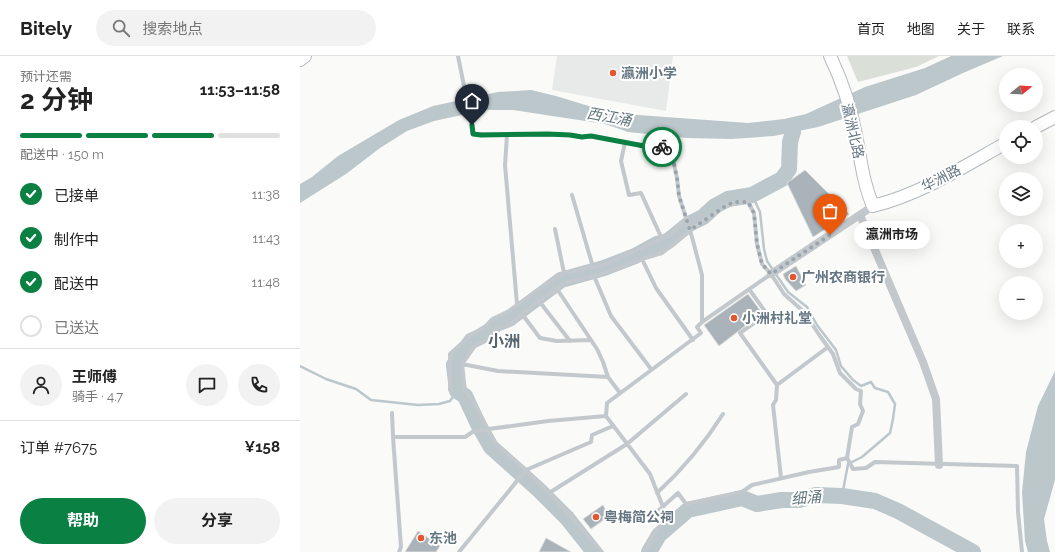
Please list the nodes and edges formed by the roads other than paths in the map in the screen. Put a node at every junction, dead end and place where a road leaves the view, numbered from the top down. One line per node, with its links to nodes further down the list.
1 (305, 56): 4 (main road)
2 (458, 56): 7 (lane)
3 (830, 56): 11 (main road, 瀛洲北路)
4 (300, 60)
5 (1055, 117): 6 (main road)
6 (1043, 123)
7 (507, 136): 8 (lane); 25 (lane)
8 (625, 142): 13 (lane); 16 (lane)
9 (999, 147): 11 (main road, 华洲路)
10 (572, 195): 18 (lane)
11 (873, 206): 12 (street)
12 (860, 215): 20 (street); 47 (street)
13 (687, 219): 15 (lane); 16 (lane)
14 (555, 229): 19 (lane)
15 (690, 230): 17 (lane); 20 (lane); 27 (lane)
16 (662, 239): 18 (lane)
17 (642, 258): 21 (lane); 29 (lane)
18 (593, 267): 19 (lane)
19 (564, 273): 25 (lane)
20 (771, 274): 23 (lane); 31 (lane)
21 (594, 276): 22 (lane); 33 (lane)
22 (557, 289): 24 (lane); 28 (lane)
23 (749, 289): 27 (lane); 35 (lane)
24 (539, 301): 26 (lane); 30 (lane)
25 (517, 304): 36 (lane)
26 (522, 314): 30 (lane); 32 (lane)
27 (702, 322): 29 (lane)
28 (591, 340): 30 (lane); 34 (lane)
29 (692, 340): 33 (lane)
30 (570, 341)
31 (828, 347): 35 (lane); 46 (lane)
32 (462, 364): 34 (lane); 43 (lane)
33 (651, 369): 37 (lane)
34 (608, 377): 37 (lane)
35 (777, 385): 49 (lane)
36 (450, 390)
37 (620, 393): 41 (lane)
38 (686, 394): 45 (lane)
39 (392, 413): 44 (lane)
40 (722, 414): 51 (lane)
41 (606, 416): 42 (lane); 43 (lane)
42 (613, 426): 45 (lane); 48 (lane)
43 (488, 429): 44 (lane); 48 (lane)
44 (393, 437): 53 (lane)
45 (627, 444): 50 (lane); 51 (lane)
46 (847, 458): 47 (lane); 49 (lane)
47 (939, 465): 57 (lane)
48 (526, 470): 50 (lane); 54 (lane)
49 (781, 478): 52 (lane)
50 (549, 493): 55 (lane)
51 (657, 493): 52 (lane)
52 (663, 506): 56 (lane)
53 (399, 552)
54 (459, 552)
55 (602, 552)
56 (644, 552)
57 (1022, 552)

